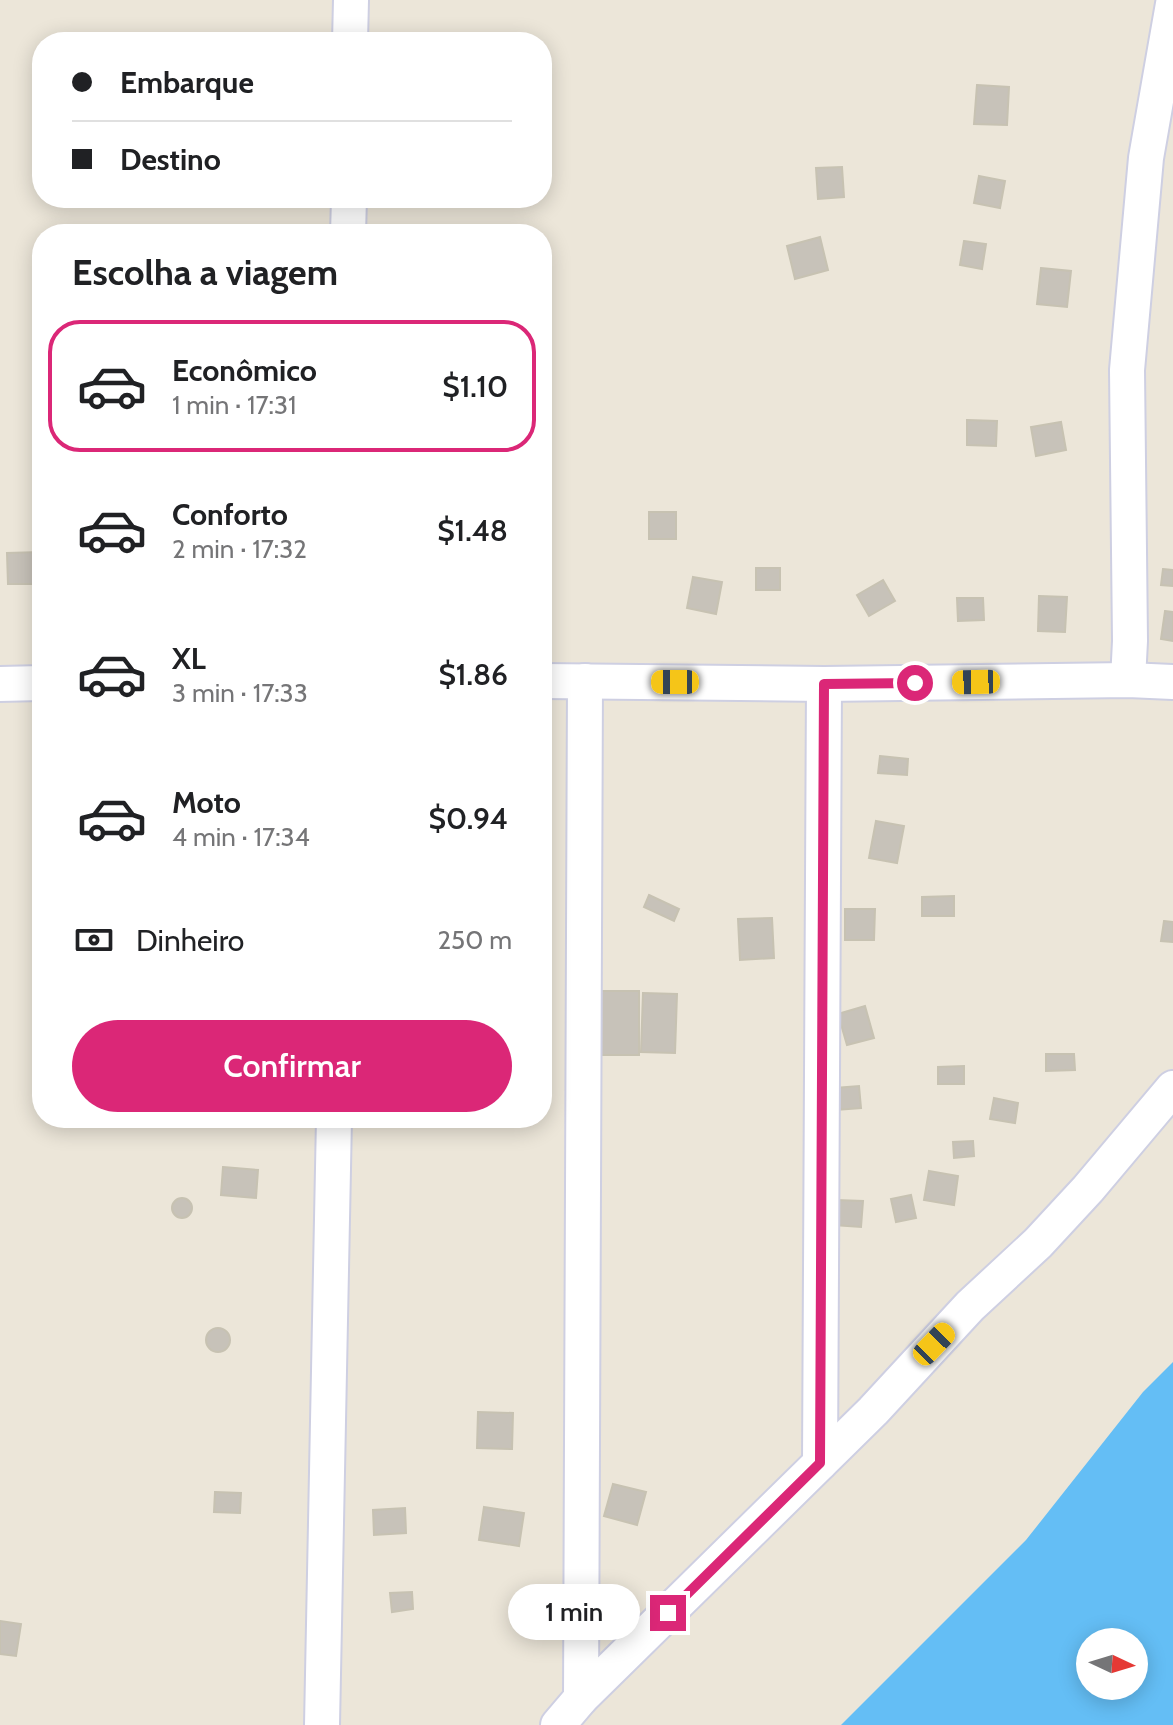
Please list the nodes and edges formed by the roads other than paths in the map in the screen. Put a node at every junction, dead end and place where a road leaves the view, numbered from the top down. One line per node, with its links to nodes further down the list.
1 (351, 0): 3 (street)
2 (1173, 4): 4 (street)
3 (350, 32)
4 (1128, 680): 7 (street); 10 (street)
5 (552, 681): 6 (street)
6 (585, 681): 10 (street); 14 (street)
7 (1173, 682)
8 (32, 683): 9 (street)
9 (0, 684)
10 (824, 684): 13 (street)
11 (1173, 1088): 13 (street)
12 (334, 1128): 15 (street)
13 (820, 1463): 14 (street)
14 (581, 1698): 16 (street)
15 (322, 1725)
16 (558, 1725)

